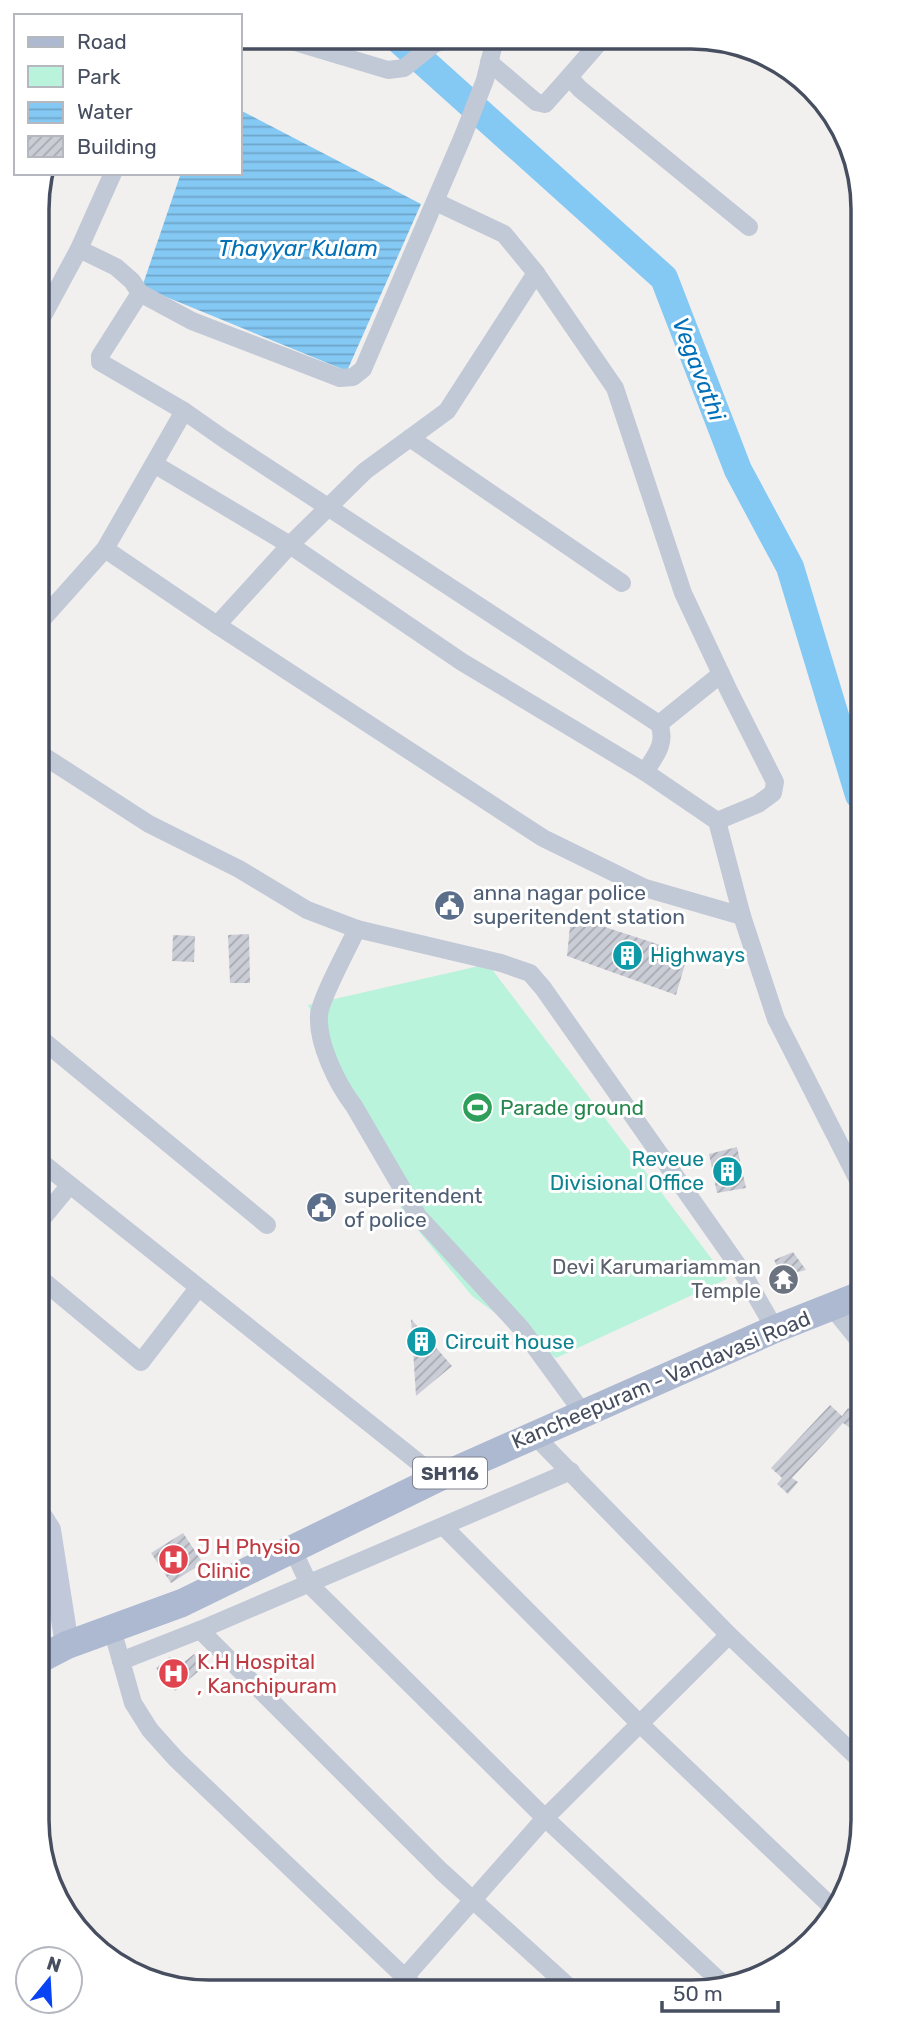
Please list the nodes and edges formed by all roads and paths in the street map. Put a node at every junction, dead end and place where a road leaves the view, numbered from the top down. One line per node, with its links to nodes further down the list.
1 (318, 49): 2 (street)
2 (424, 49)
3 (492, 49): 5 (street)
4 (594, 49): 6 (street)
5 (489, 62): 6 (street); 8 (street)
6 (569, 77): 9 (street)
7 (112, 175): 10 (street)
8 (436, 202): 11 (street); 12 (street)
9 (749, 228)
10 (79, 249): 12 (street); 13 (street)
11 (536, 273): 15 (street); 23 (street)
12 (140, 293): 14 (street)
13 (49, 305)
14 (184, 411): 16 (street); 17 (street)
15 (410, 438): 17 (street); 20 (street)
16 (154, 464): 18 (street); 19 (street)
17 (328, 507): 18 (street); 24 (street)
18 (290, 545): 22 (street); 26 (street)
19 (105, 548): 21 (street); 22 (street)
20 (622, 583)
21 (49, 611)
22 (216, 625): 28 (street)
23 (721, 674): 24 (street); 27 (street)
24 (659, 724): 26 (street)
25 (49, 759): 29 (street)
26 (645, 772): 27 (street)
27 (717, 821): 28 (street)
28 (742, 916): 31 (street)
29 (357, 929): 40 (street); 42 (street)
30 (49, 1045): 35 (street)
31 (851, 1166)
32 (49, 1169): 33 (street)
33 (69, 1186): 34 (street); 37 (street)
34 (49, 1210)
35 (267, 1225)
36 (49, 1286): 37 (street)
37 (198, 1288): 45 (street)
38 (851, 1299): 39 (main road, Kancheepuram - Vandavasi Road / SH116)
39 (832, 1307): 40 (main road, Kancheepuram - Vandavasi Road / SH116); 41 (street)
40 (775, 1329): 42 (main road, Kancheepuram - Vandavasi Road / SH116)
41 (851, 1331)
42 (583, 1413): 43 (main road, Kancheepuram - Vandavasi Road / SH116)
43 (534, 1435): 44 (street); 45 (main road, Kancheepuram - Vandavasi Road / SH116)
44 (571, 1471): 46 (street); 52 (street)
45 (438, 1478): 48 (main road, Kancheepuram - Vandavasi Road / SH116)
46 (444, 1527): 49 (street); 56 (street)
47 (49, 1530): 53 (street)
48 (292, 1548): 49 (street); 50 (main road, Kancheepuram - Vandavasi Road / SH116)
49 (310, 1584): 51 (street); 58 (street)
50 (113, 1629): 53 (main road, Kancheepuram - Vandavasi Road / SH116); 55 (street)
51 (200, 1630): 55 (street); 59 (street)
52 (729, 1635): 56 (street); 57 (street)
53 (67, 1645): 54 (main road, Kancheepuram - Vandavasi Road / SH116)
54 (49, 1654)
55 (121, 1661): 62 (street)
56 (639, 1723): 58 (street); 60 (street)
57 (851, 1752)
58 (545, 1818): 59 (street); 61 (street)
59 (472, 1900): 63 (street); 64 (street)
60 (828, 1903)
61 (717, 1978)
62 (408, 1980)
63 (412, 1980)
64 (561, 1980)

